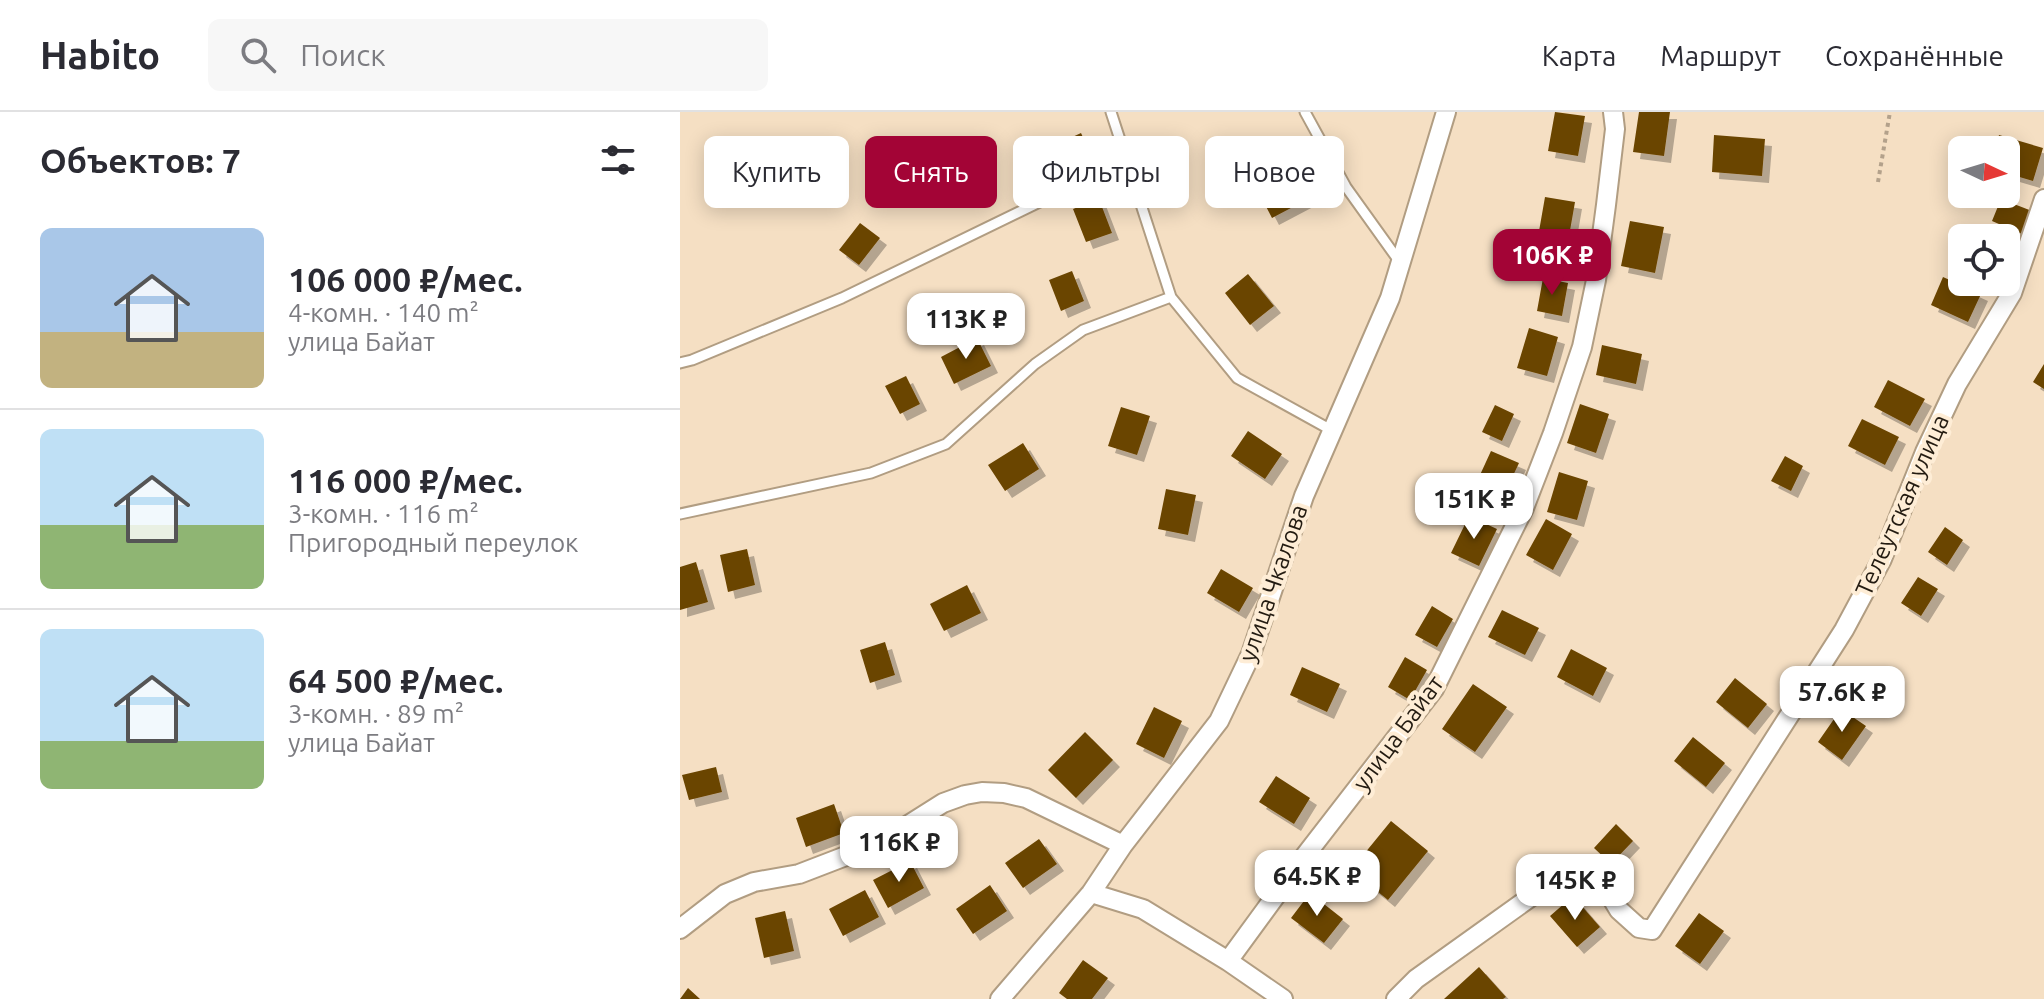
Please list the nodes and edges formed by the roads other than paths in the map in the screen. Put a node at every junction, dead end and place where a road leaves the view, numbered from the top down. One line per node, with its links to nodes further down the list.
1 (1111, 112): 5 (lane)
2 (1305, 112): 9 (lane)
3 (1446, 112): 9 (street, улица Чкалова)
4 (1613, 112): 17 (street, улица Байат)
5 (1119, 136)
6 (2044, 199): 20 (street, Телеутская улица)
7 (1027, 208): 11 (lane)
8 (1142, 208): 10 (lane)
9 (1401, 264): 12 (street, улица Чкалова)
10 (1171, 297): 12 (lane); 13 (lane)
11 (680, 363)
12 (1333, 431): 14 (street, улица Чкалова)
13 (680, 514)
14 (1123, 845): 15 (street, улица Чкалова); 16 (street)
15 (1091, 893): 17 (street); 18 (street, улица Чкалова)
16 (680, 929)
17 (1228, 961): 19 (street)
18 (1000, 999)
19 (1283, 999)
20 (1396, 999)

